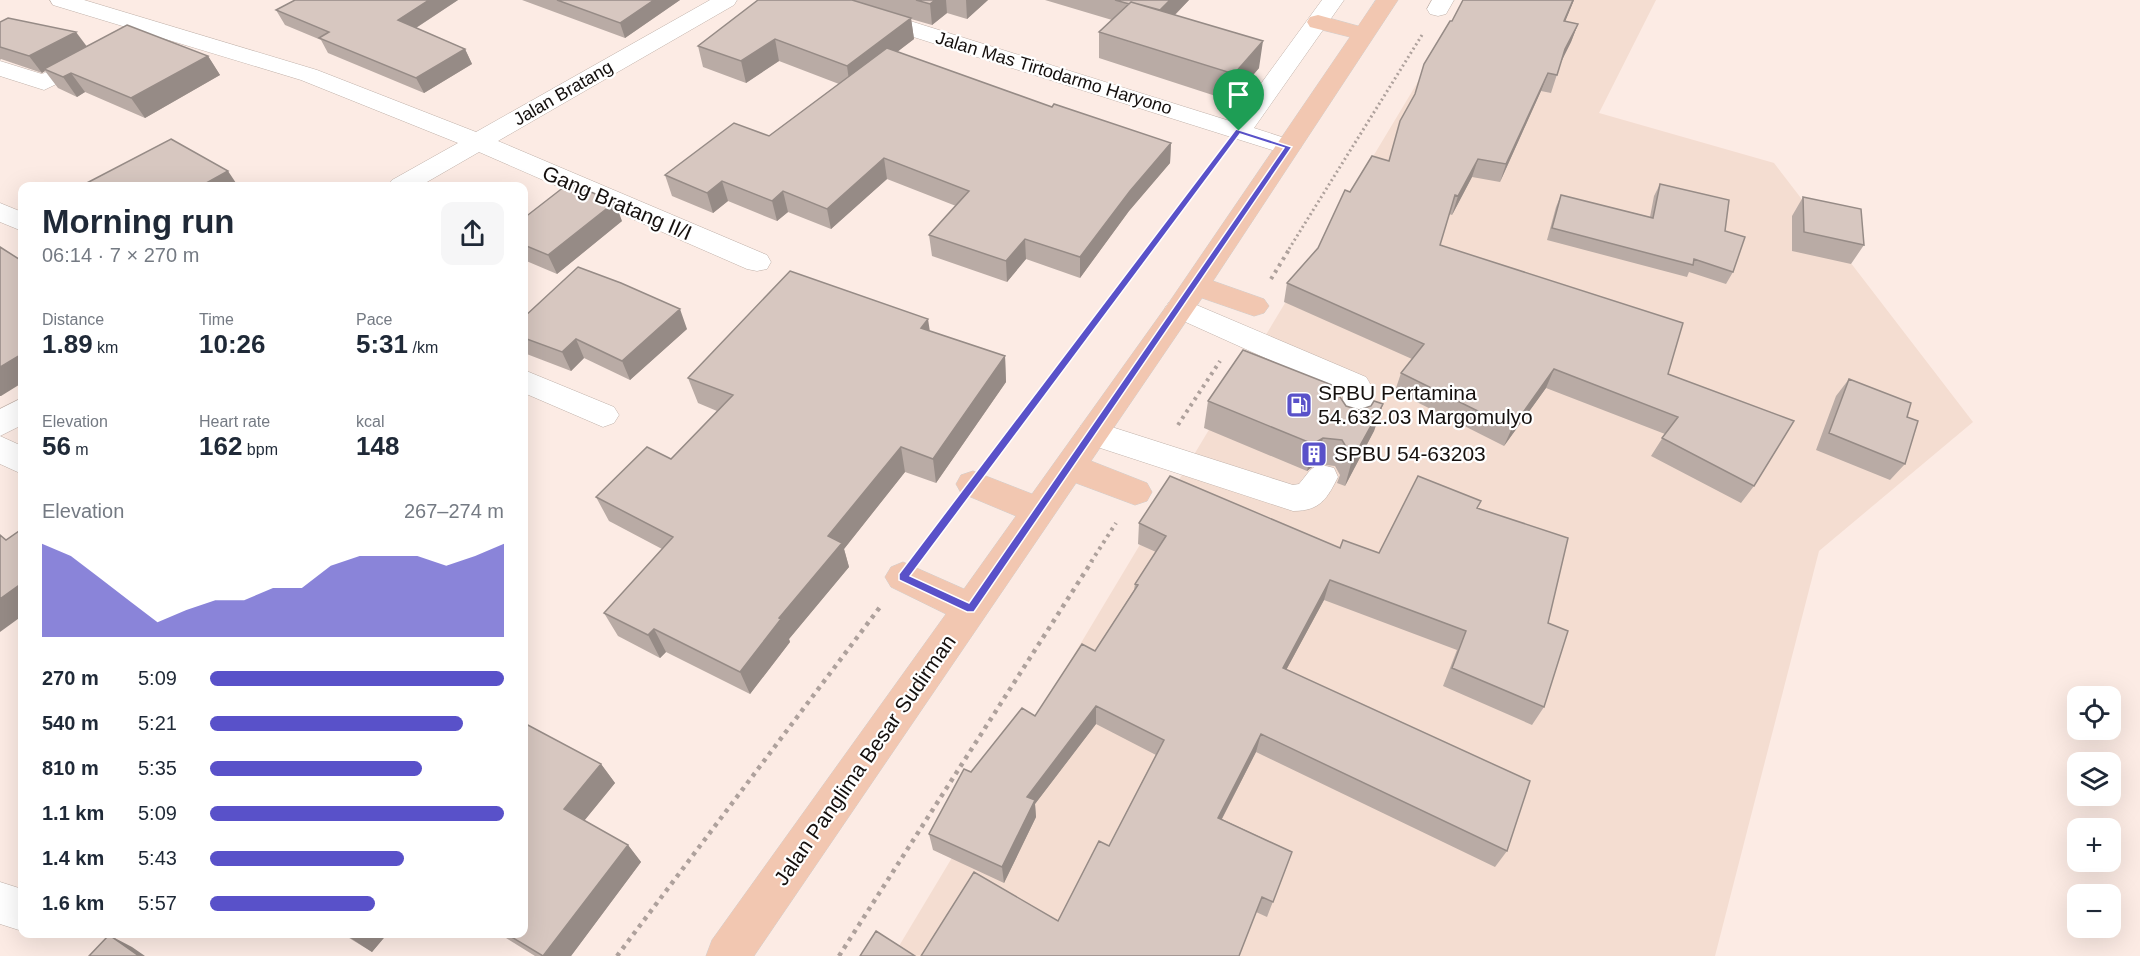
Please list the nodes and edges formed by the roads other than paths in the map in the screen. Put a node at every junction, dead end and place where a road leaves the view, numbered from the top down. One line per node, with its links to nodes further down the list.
1 (61, 0): 7 (street, Gang Bratang II/I)
2 (726, 0): 11 (street, Jalan Bratang)
3 (820, 0): 10 (street, Jalan Mas Tirtodarmo Haryono)
4 (1333, 0): 6 (street)
5 (1387, 0): 8 (main road, Jalan Panglima Besar Sudirman)
6 (1318, 22): 8 (main road); 10 (street)
7 (150, 26): 9 (street); 11 (street, Gang Bratang II/I)
8 (1364, 34): 12 (main road, Jalan Panglima Besar Sudirman)
9 (0, 68)
10 (1239, 131): 12 (street, Jalan Mas Tirtodarmo Haryono)
11 (478, 142): 13 (street, Jalan Bratang); 16 (street, Gang Bratang II/I)
12 (1288, 147): 17 (main road, Jalan Panglima Besar Sudirman)
13 (407, 182)
14 (0, 212): 15 (street)
15 (18, 220)
16 (757, 262)
17 (1188, 296): 18 (main road); 22 (street); 24 (main road, Jalan Panglima Besar Sudirman)
18 (1254, 306)
19 (528, 383): 21 (street)
20 (18, 413): 23 (street)
21 (603, 415)
22 (1351, 422)
23 (0, 424)
24 (1093, 433): 27 (main road, Jalan Panglima Besar Sudirman); 28 (street)
25 (0, 448): 26 (street)
26 (18, 459)
27 (1070, 467): 30 (main road); 31 (main road, Jalan Panglima Besar Sudirman)
28 (1322, 477)
29 (973, 484): 31 (main road)
30 (1135, 492)
31 (1039, 511): 33 (main road, Jalan Panglima Besar Sudirman)
32 (903, 577): 33 (main road)
33 (971, 609): 36 (main road, Jalan Panglima Besar Sudirman)
34 (0, 903): 35 (street)
35 (18, 909)
36 (728, 956)

